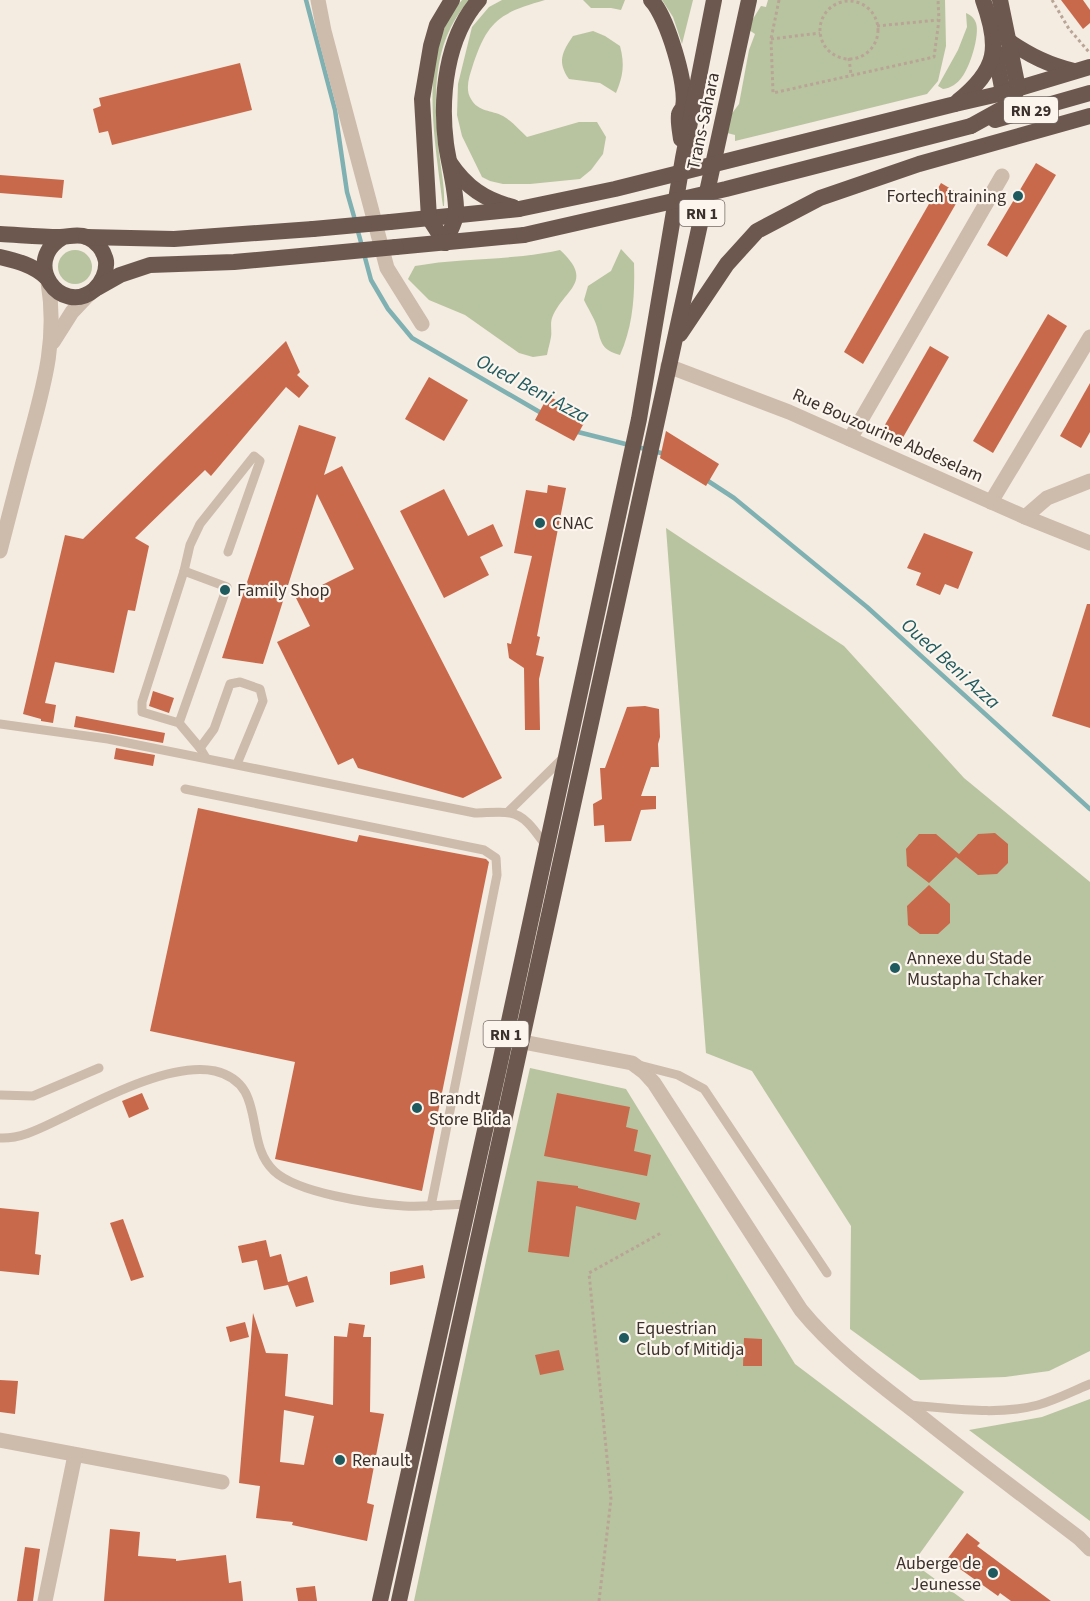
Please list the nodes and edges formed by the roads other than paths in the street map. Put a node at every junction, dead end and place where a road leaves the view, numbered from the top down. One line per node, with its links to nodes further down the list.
1 (318, 0): 31 (street)
2 (452, 0): 23 (highway)
3 (480, 0): 19 (highway)
4 (651, 0): 18 (highway)
5 (714, 0): 18 (highway, RN 1)
6 (749, 0): 10 (highway, Trans-Sahara / RN 1)
7 (756, 0): 10 (highway)
8 (983, 0): 12 (highway)
9 (1000, 0): 11 (highway)
10 (744, 22): 34 (highway, Trans-Sahara / RN 1)
11 (1010, 42): 13 (highway); 15 (highway)
12 (995, 49): 15 (highway); 16 (highway)
13 (1082, 69): 15 (highway, RN 29)
14 (1090, 93): 15 (highway, RN 29)
15 (1014, 99): 16 (highway); 27 (highway, bridge)
16 (955, 104): 21 (highway, bridge)
17 (1090, 116): 34 (highway)
18 (683, 158): 47 (highway, RN 1)
19 (449, 161): 21 (highway); 22 (highway)
20 (1002, 176): 36 (street)
21 (519, 209): 22 (highway)
22 (456, 215): 23 (highway); 27 (highway)
23 (429, 218): 26 (highway, bridge); 27 (highway)
24 (0, 234): 25 (highway)
25 (63, 237): 26 (highway); 29 (highway)
26 (86, 237): 30 (highway)
27 (445, 243): 30 (highway, bridge)
28 (0, 257): 29 (highway)
29 (47, 279): 30 (highway); 33 (street)
30 (93, 291): 33 (street)
31 (422, 324)
32 (1090, 337): 38 (street)
33 (52, 344): 41 (street)
34 (673, 345): 35 (highway, Trans-Sahara / RN 1)
35 (668, 366): 36 (street, Rue Bouzourine Abdeselam); 53 (highway, Trans-Sahara / RN 1)
36 (849, 439): 38 (street, Rue Bouzourine Abdeselam)
37 (1090, 481): 39 (street)
38 (991, 502): 39 (street, Rue Bouzourine Abdeselam)
39 (1025, 517): 40 (street, Rue Bouzourine Abdeselam)
40 (1090, 543)
41 (0, 551)
42 (228, 552): 43 (lane)
43 (184, 571): 44 (lane); 44 (lane)
44 (179, 723): 46 (lane)
45 (0, 724): 48 (lane)
46 (200, 748): 48 (lane); 49 (lane)
47 (565, 756): 51 (lane); 52 (highway, RN 1)
48 (206, 758): 49 (lane)
49 (237, 764): 51 (lane)
50 (185, 789): 59 (lane)
51 (508, 812): 52 (lane)
52 (546, 846): 58 (highway, RN 1)
53 (523, 1042): 54 (street); 69 (highway, RN 1)
54 (632, 1063): 60 (lane); 62 (street)
55 (99, 1068): 56 (lane)
56 (0, 1095)
57 (0, 1138): 59 (lane)
58 (468, 1204): 59 (lane); 68 (highway, RN 1)
59 (431, 1206)
60 (827, 1273)
61 (1090, 1384): 62 (lane)
62 (906, 1405): 66 (street)
63 (0, 1440): 64 (street)
64 (75, 1455): 65 (street); 67 (street)
65 (222, 1482)
66 (1090, 1549)
67 (45, 1601)
68 (380, 1601)
69 (399, 1601)

